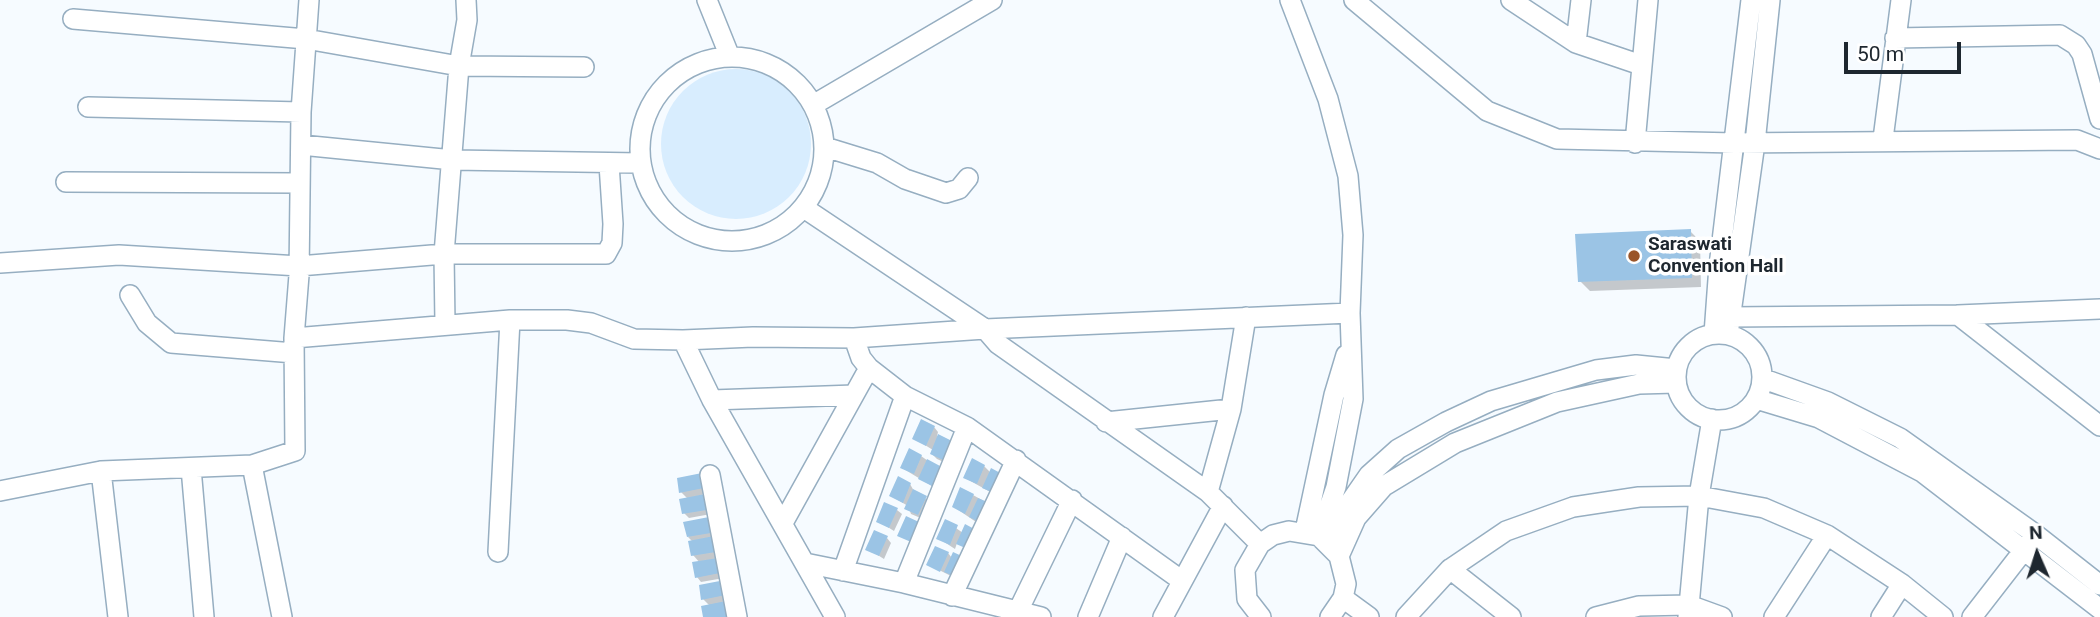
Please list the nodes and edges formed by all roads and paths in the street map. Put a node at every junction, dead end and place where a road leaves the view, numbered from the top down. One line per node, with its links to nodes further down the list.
1 (309, 0): 17 (street)
2 (466, 0): 21 (street)
3 (707, 0): 19 (street)
4 (956, 0): 15 (street)
5 (992, 0): 15 (street)
6 (1290, 0): 46 (street)
7 (1354, 0): 28 (street)
8 (1511, 0): 18 (street)
9 (1581, 0): 18 (street)
10 (1648, 0): 20 (street)
11 (1751, 0): 29 (street)
12 (1770, 0): 30 (street)
13 (1901, 0): 16 (street)
14 (73, 19): 17 (street)
15 (952, 23): 23 (street)
16 (1895, 38): 26 (street); 27 (street)
17 (306, 39): 21 (street); 25 (street)
18 (1576, 43): 20 (street)
19 (730, 57): 23 (street); 35 (street)
20 (1641, 65): 28 (street)
21 (459, 66): 22 (street); 34 (street)
22 (584, 67)
23 (813, 105): 32 (street)
24 (88, 107): 25 (street)
25 (301, 111): 31 (street)
26 (2100, 119)
27 (1883, 139): 30 (street); 33 (street)
28 (1635, 143): 29 (street)
29 (1734, 143): 30 (street); 53 (street)
30 (1755, 143): 53 (street)
31 (300, 145): 34 (street); 39 (street)
32 (825, 147): 37 (street); 40 (street)
33 (2100, 149)
34 (453, 160): 36 (street); 41 (street)
35 (640, 163): 36 (street); 40 (street)
36 (609, 164): 41 (street)
37 (968, 178)
38 (66, 182): 39 (street)
39 (300, 183): 43 (street)
40 (804, 208): 52 (street)
41 (444, 254): 43 (street); 50 (street)
42 (0, 263): 43 (street)
43 (299, 266): 56 (street)
44 (130, 295): 56 (street)
45 (2100, 309): 47 (street); 51 (street)
46 (1350, 313): 48 (street); 82 (street)
47 (1958, 315): 53 (street); 66 (street)
48 (1246, 317): 52 (street); 64 (street)
49 (510, 320): 50 (street); 55 (street); 85 (street)
50 (444, 324): 56 (street)
51 (2100, 327)
52 (985, 328): 54 (street); 67 (street)
53 (1724, 328): 58 (street); 59 (street)
54 (854, 338): 55 (street); 57 (street)
55 (682, 340): 63 (street)
56 (294, 345): 70 (street)
57 (869, 368): 60 (street); 61 (street)
58 (1676, 376): 65 (street); 82 (street)
59 (1764, 379): 62 (street); 83 (street)
60 (854, 395): 63 (street); 79 (street)
61 (905, 396): 68 (street); 88 (street)
62 (1756, 399): 65 (street); 83 (street)
63 (712, 400): 79 (street)
64 (1231, 409): 67 (street); 75 (street)
65 (1712, 419): 76 (street)
66 (2098, 420)
67 (1106, 422): 75 (street)
68 (968, 427): 69 (street); 90 (street)
69 (1016, 460): 77 (street); 93 (street)
70 (252, 465): 71 (street); 101 (street)
71 (191, 468): 72 (street); 100 (street)
72 (101, 471): 74 (street); 99 (street)
73 (710, 475): 102 (street)
74 (0, 491)
75 (1208, 492): 78 (street)
76 (1699, 496): 80 (street); 87 (street); 97 (street)
77 (1072, 500): 81 (street); 96 (street)
78 (1223, 506): 84 (street); 89 (street)
79 (783, 523): 86 (street)
80 (1828, 536): 91 (street); 113 (street)
81 (1122, 537): 89 (street); 105 (street)
82 (1324, 542): 84 (street); 94 (street)
83 (2030, 542): 92 (street); 95 (street); 116 (street)
84 (1260, 544): 98 (street)
85 (498, 552)
86 (806, 563): 88 (street); 103 (street)
87 (1450, 569): 109 (street); 110 (street)
88 (843, 570): 90 (street)
89 (1181, 580): 106 (street)
90 (904, 583): 93 (street)
91 (1902, 584): 114 (street); 115 (street)
92 (2100, 585)
93 (952, 596): 96 (street)
94 (1343, 598): 107 (street); 108 (street)
95 (2100, 610)
96 (1017, 611): 104 (street)
97 (1689, 611): 111 (street); 112 (street)
98 (1256, 615)
99 (118, 617)
100 (204, 617)
101 (282, 617)
102 (737, 617)
103 (835, 617)
104 (1041, 617)
105 (1088, 617)
106 (1163, 617)
107 (1330, 617)
108 (1369, 617)
109 (1406, 617)
110 (1511, 617)
111 (1596, 617)
112 (1722, 617)
113 (1774, 617)
114 (1881, 617)
115 (1943, 617)
116 (1972, 617)

